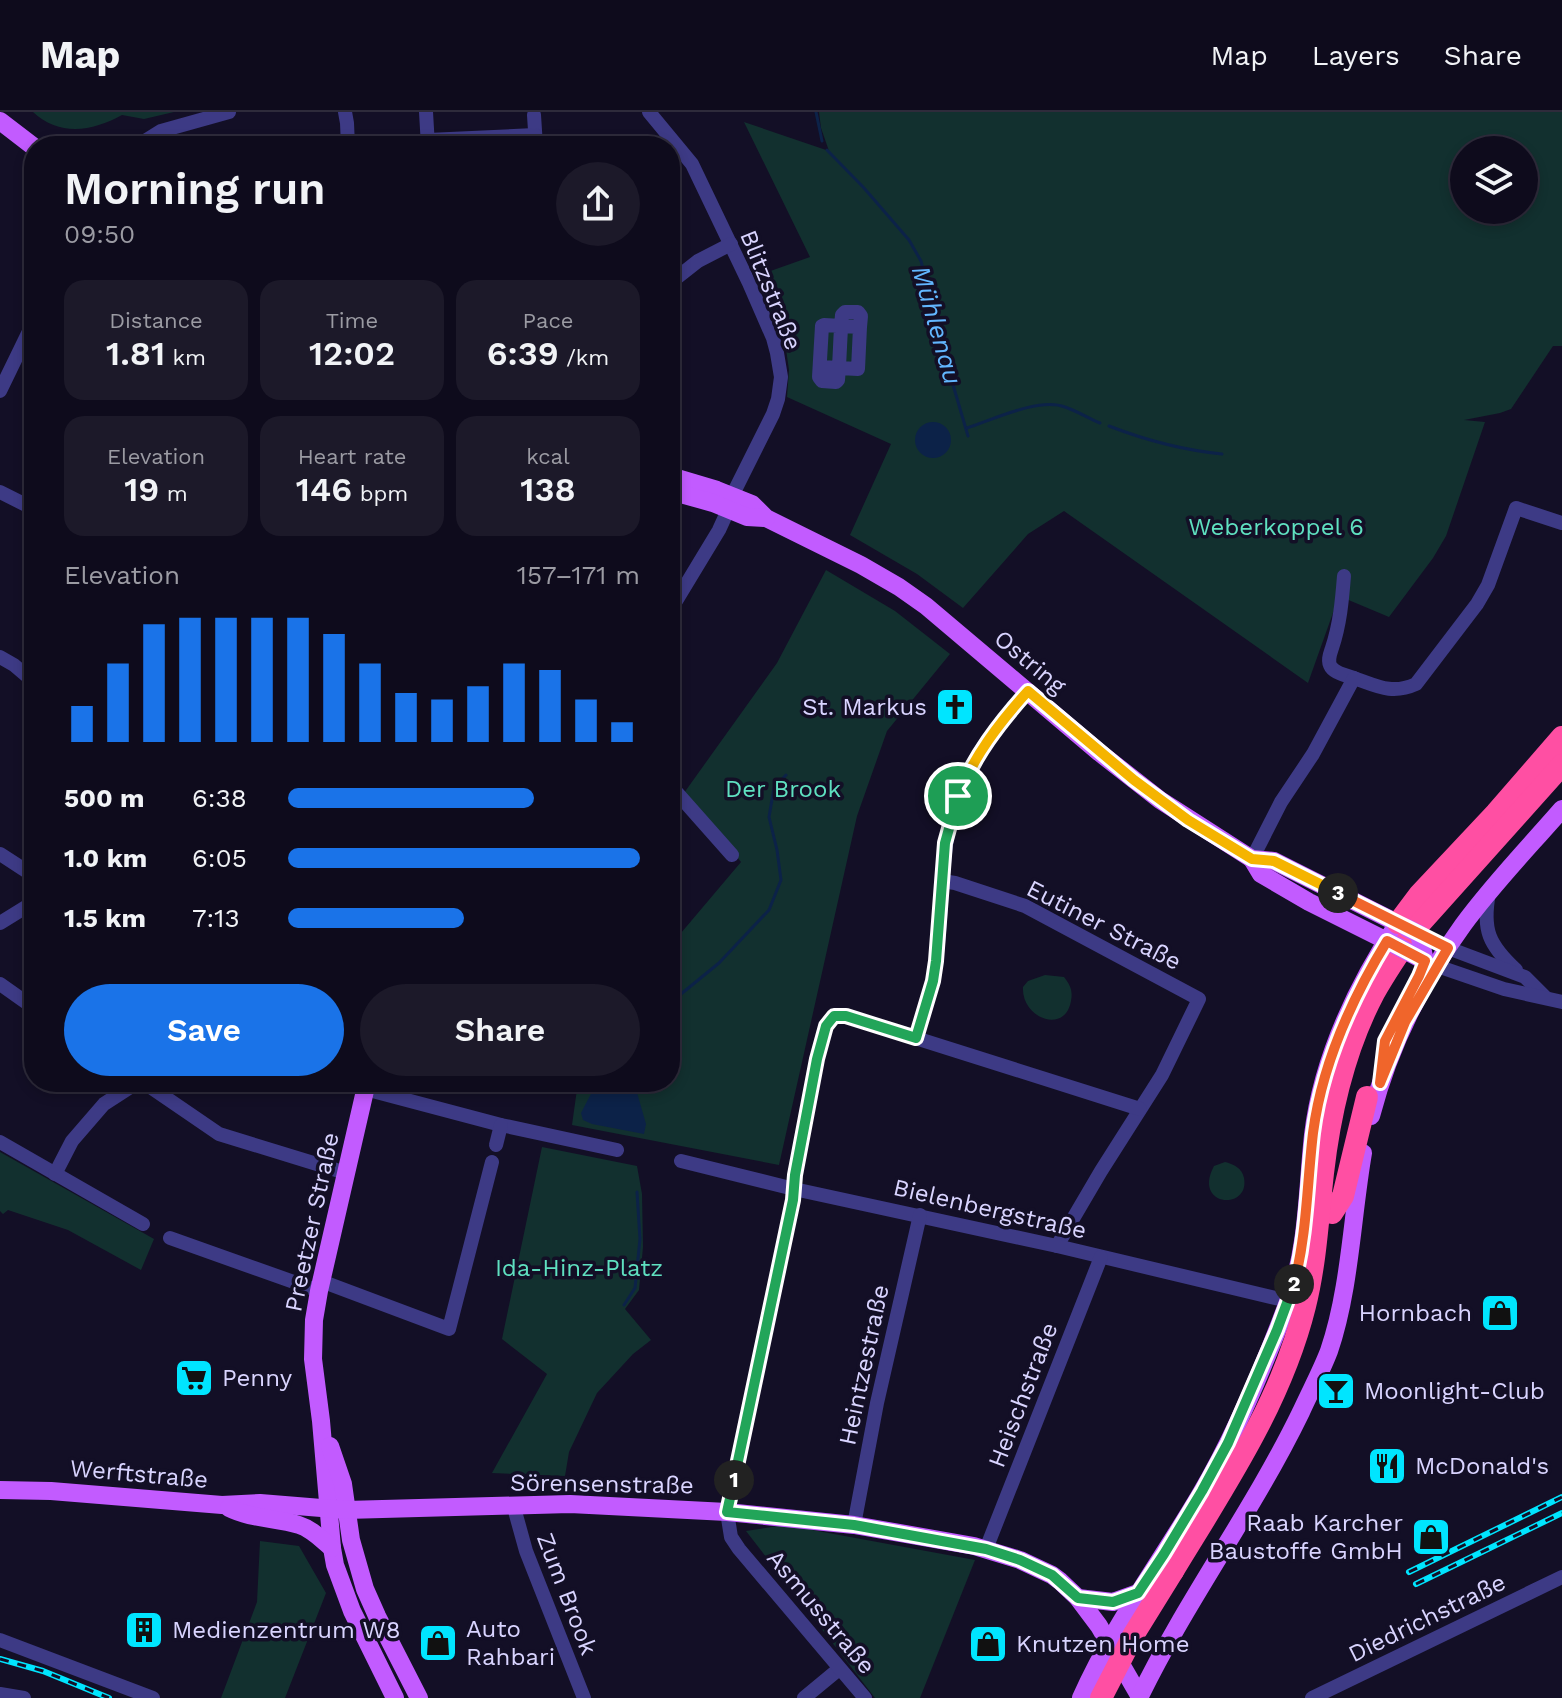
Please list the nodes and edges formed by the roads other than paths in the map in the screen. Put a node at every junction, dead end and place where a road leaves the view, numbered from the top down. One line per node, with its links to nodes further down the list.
1 (229, 112): 7 (street)
2 (345, 112): 8 (street)
3 (426, 112): 9 (street)
4 (649, 112): 11 (street, Blitzstraße)
5 (534, 115): 10 (street)
6 (0, 121): 12 (main road)
7 (153, 136)
8 (347, 136)
9 (428, 136)
10 (536, 136)
11 (669, 136)
12 (24, 139)
13 (680, 149): 14 (street, Blitzstraße)
14 (731, 244): 15 (street); 28 (street, Blitzstraße)
15 (680, 275)
16 (841, 326): 18 (street); 19 (street); 20 (street)
17 (24, 342): 21 (street)
18 (821, 342): 19 (street); 23 (street)
19 (840, 343): 20 (street); 23 (street)
20 (859, 344): 23 (street)
21 (20, 350): 22 (street); 24 (street)
22 (24, 352)
23 (839, 365)
24 (0, 391)
25 (680, 480): 28 (main road, Ostring)
26 (0, 492): 29 (street)
27 (680, 493): 28 (main road, Ostring)
28 (730, 502): 32 (street, Blitzstraße); 36 (main road, Ostring)
29 (24, 504)
30 (1562, 523): 35 (street)
31 (1344, 576): 35 (street)
32 (680, 594)
33 (0, 657): 34 (street)
34 (24, 674)
35 (1354, 678): 44 (street)
36 (1028, 691): 44 (main road, Ostring); 47 (street)
37 (1562, 737): 50 (highway)
38 (1562, 765): 46 (highway)
39 (1562, 786): 46 (highway)
40 (680, 796): 43 (street)
41 (1562, 809): 46 (main road)
42 (0, 854): 45 (street)
43 (732, 855)
44 (1252, 859): 50 (main road, Ostring)
45 (24, 870)
46 (1479, 879): 51 (main road); 53 (street, Ostring); 74 (highway); 83 (highway)
47 (942, 881): 58 (street); 64 (street, Eutiner Straße)
48 (24, 908): 49 (street)
49 (0, 923)
50 (1401, 934): 51 (street, Ostring, bridge); 52 (main road, Ostring, bridge); 52 (main road, bridge); 80 (main road)
51 (1443, 946): 52 (main road); 53 (street, Ostring)
52 (1427, 968): 55 (street, Ostring); 59 (main road); 59 (main road)
53 (1522, 976): 55 (street, Ostring)
54 (0, 984): 56 (street)
55 (1545, 997): 57 (street, Ostring)
56 (24, 1001)
57 (1562, 1002)
58 (916, 1038): 64 (street); 73 (street)
59 (1374, 1090): 74 (highway); 115 (main road)
60 (124, 1092): 72 (street)
61 (155, 1092): 71 (street)
62 (361, 1092): 71 (main road, Preetzer Straße)
63 (389, 1092): 65 (street)
64 (1140, 1109): 78 (street)
65 (501, 1125): 67 (street); 68 (street)
66 (0, 1142): 72 (street)
67 (496, 1145)
68 (617, 1150)
69 (681, 1161): 73 (street, Bielenbergstraße)
70 (492, 1162): 81 (street)
71 (346, 1173): 81 (main road, Preetzer Straße)
72 (55, 1174): 76 (street)
73 (794, 1189): 75 (street, Bielenbergstraße); 90 (street)
74 (1332, 1213): 95 (highway)
75 (920, 1215): 78 (street, Bielenbergstraße); 92 (street, Heintzestraße)
76 (143, 1224)
77 (170, 1238): 81 (street)
78 (1057, 1246): 79 (street, Bielenbergstraße)
79 (1101, 1257): 82 (street, Bielenbergstraße); 94 (street, Heischstraße)
80 (1300, 1262): 82 (main road); 83 (highway)
81 (320, 1286): 89 (main road, Preetzer Straße)
82 (1288, 1301): 98 (main road)
83 (1297, 1333): 95 (highway)
84 (0, 1479): 86 (main road, Werftstraße)
85 (0, 1490): 86 (main road, Werftstraße)
86 (51, 1491): 88 (main road, Werftstraße)
87 (513, 1504): 89 (main road, Sörensenstraße); 90 (main road, Sörensenstraße); 109 (street, Zum Brook)
88 (222, 1505): 89 (main road, Werftstraße); 91 (main road, Werftstraße)
89 (334, 1512): 91 (main road, Werftstraße); 93 (main road); 97 (main road)
90 (727, 1512): 92 (main road, Sörensenstraße); 103 (street, Asmusstraße)
91 (299, 1525): 93 (main road, Werftstraße)
92 (854, 1525): 94 (main road, Sörensenstraße)
93 (332, 1548): 100 (main road)
94 (986, 1549): 99 (main road, Sörensenstraße)
95 (1179, 1575): 113 (highway, bridge); 114 (highway)
96 (1562, 1577): 116 (street, Diedrichstraße)
97 (365, 1589): 100 (street); 108 (main road)
98 (1138, 1593): 99 (main road); 102 (main road)
99 (1078, 1598): 102 (main road, Sörensenstraße)
100 (352, 1611): 107 (main road)
101 (0, 1640): 106 (street)
102 (1109, 1642): 112 (main road); 115 (main road, Sörensenstraße)
103 (839, 1669): 110 (street); 111 (street, Asmusstraße)
104 (0, 1694): 105 (street)
105 (24, 1698)
106 (153, 1698)
107 (395, 1698)
108 (419, 1698)
109 (584, 1698)
110 (804, 1698)
111 (865, 1698)
112 (1081, 1698)
113 (1101, 1698)
114 (1115, 1698)
115 (1140, 1698)
116 (1312, 1698)

